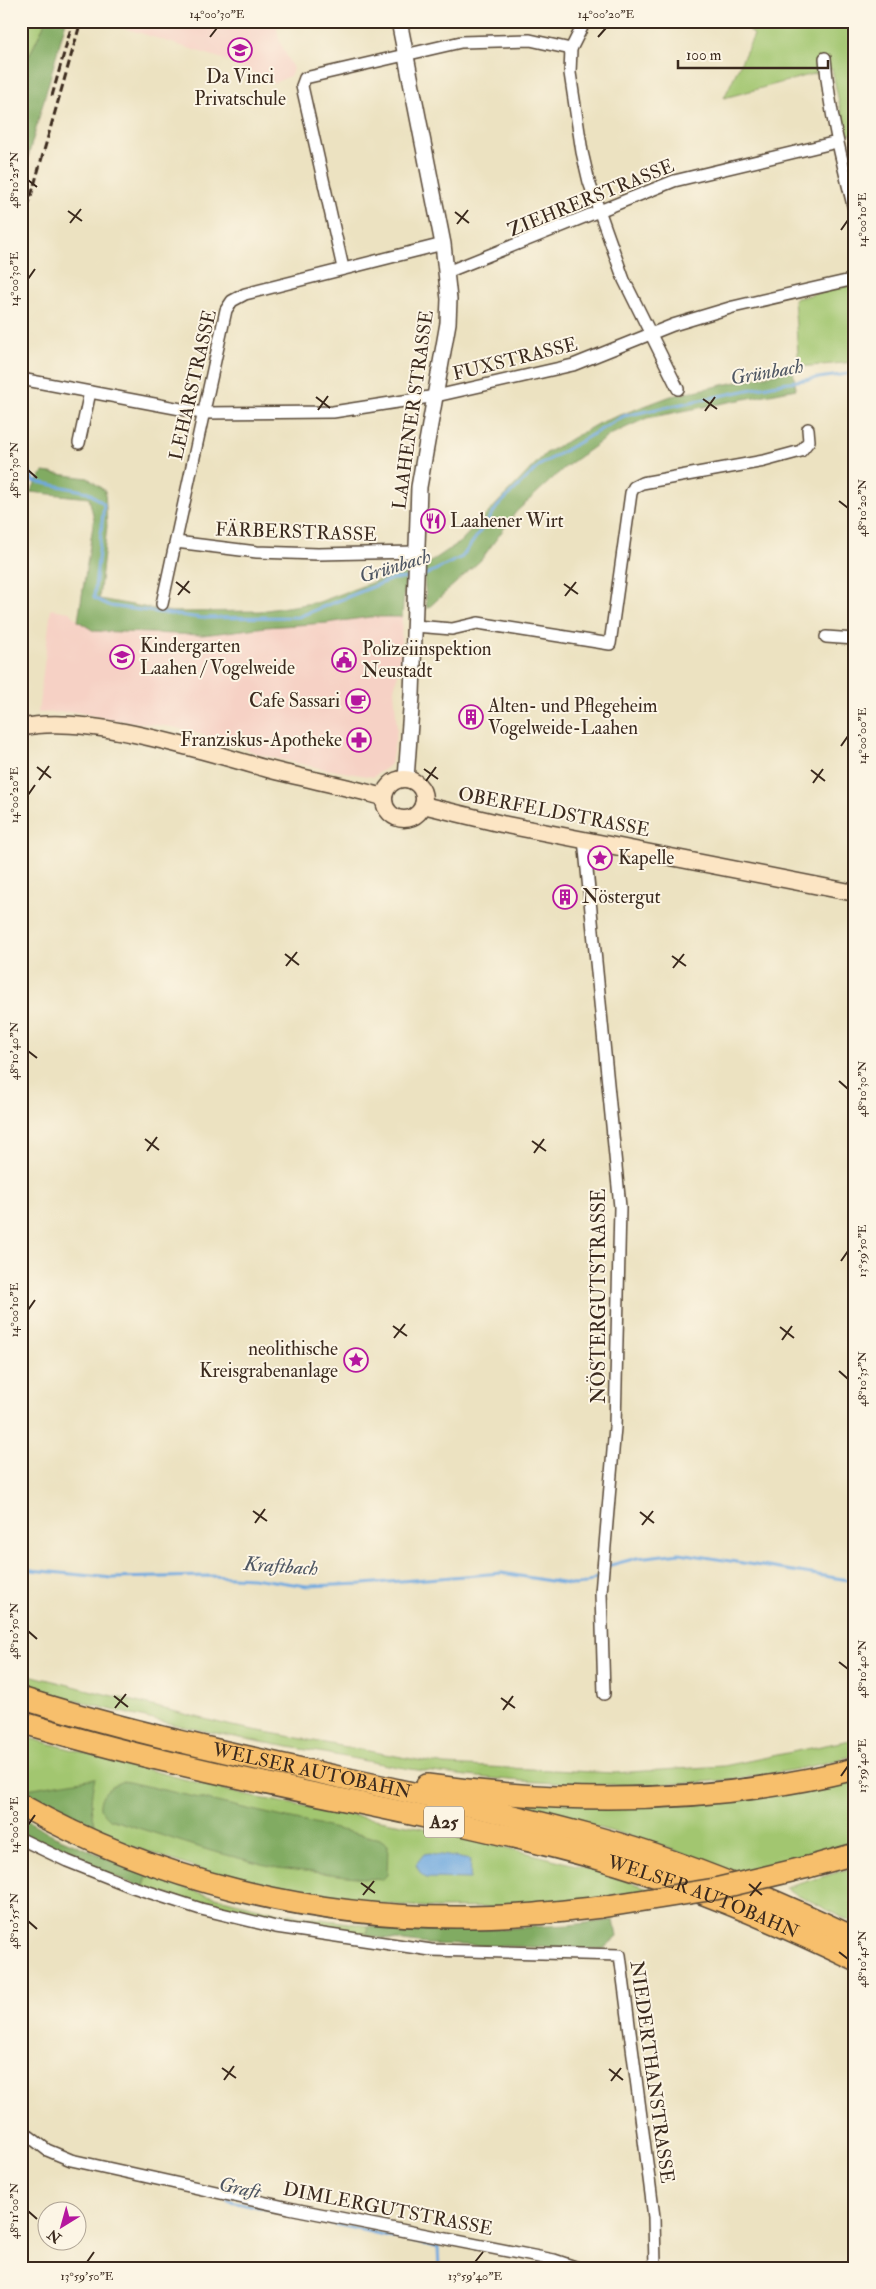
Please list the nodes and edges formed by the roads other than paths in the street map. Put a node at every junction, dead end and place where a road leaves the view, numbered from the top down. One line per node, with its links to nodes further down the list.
1 (399, 21): 4 (street, LAAHENER STRASSE)
2 (585, 21): 3 (street)
3 (571, 49): 4 (street); 7 (street)
4 (406, 55): 9 (street, LAAHENER STRASSE); 10 (street)
5 (824, 58): 6 (street)
6 (838, 142): 7 (street, ZIEHRERSTRASSE); 8 (street)
7 (599, 210): 11 (street, ZIEHRERSTRASSE); 13 (street)
8 (855, 213)
9 (443, 244): 10 (street, LEHARSTRASSE); 11 (street, LAAHENER STRASSE)
10 (343, 268): 18 (street, LEHARSTRASSE)
11 (447, 272): 17 (street, LAAHENER STRASSE)
12 (855, 278): 13 (street, FUXSTRASSE)
13 (651, 334): 15 (street); 17 (street, FUXSTRASSE)
14 (21, 379): 16 (street, FUXSTRASSE)
15 (678, 389)
16 (90, 392): 18 (street, FUXSTRASSE); 20 (street)
17 (436, 396): 18 (street, FUXSTRASSE); 22 (street, LAAHENER STRASSE)
18 (202, 413): 21 (street, LEHARSTRASSE)
19 (808, 429): 24 (street)
20 (79, 444)
21 (176, 542): 22 (street, FÄRBERSTRASSE); 23 (street, LEHARSTRASSE)
22 (416, 552): 24 (street, LAAHENER STRASSE)
23 (162, 604)
24 (414, 626): 28 (street, LAAHENER STRASSE)
25 (826, 637): 26 (street)
26 (855, 639)
27 (21, 728): 29 (main road)
28 (406, 779): 29 (main road); 30 (main road)
29 (383, 797): 30 (main road)
30 (423, 805): 31 (main road, OBERFELDSTRASSE)
31 (584, 839): 32 (main road, OBERFELDSTRASSE); 33 (street, NÖSTERGUTSTRASSE)
32 (855, 893)
33 (604, 1694)
34 (21, 1698): 37 (highway, WELSER AUTOBAHN / A25)
35 (21, 1722): 42 (highway, WELSER AUTOBAHN / A25)
36 (855, 1768): 37 (highway)
37 (332, 1774): 41 (highway, WELSER AUTOBAHN / A25)
38 (21, 1805): 40 (highway, bridge)
39 (21, 1839): 45 (street, NIEDERTHANSTRASSE)
40 (855, 1854)
41 (855, 1938)
42 (855, 1960)
43 (21, 2130): 44 (street, DIMLERGUTSTRASSE)
44 (578, 2268)
45 (655, 2268)

